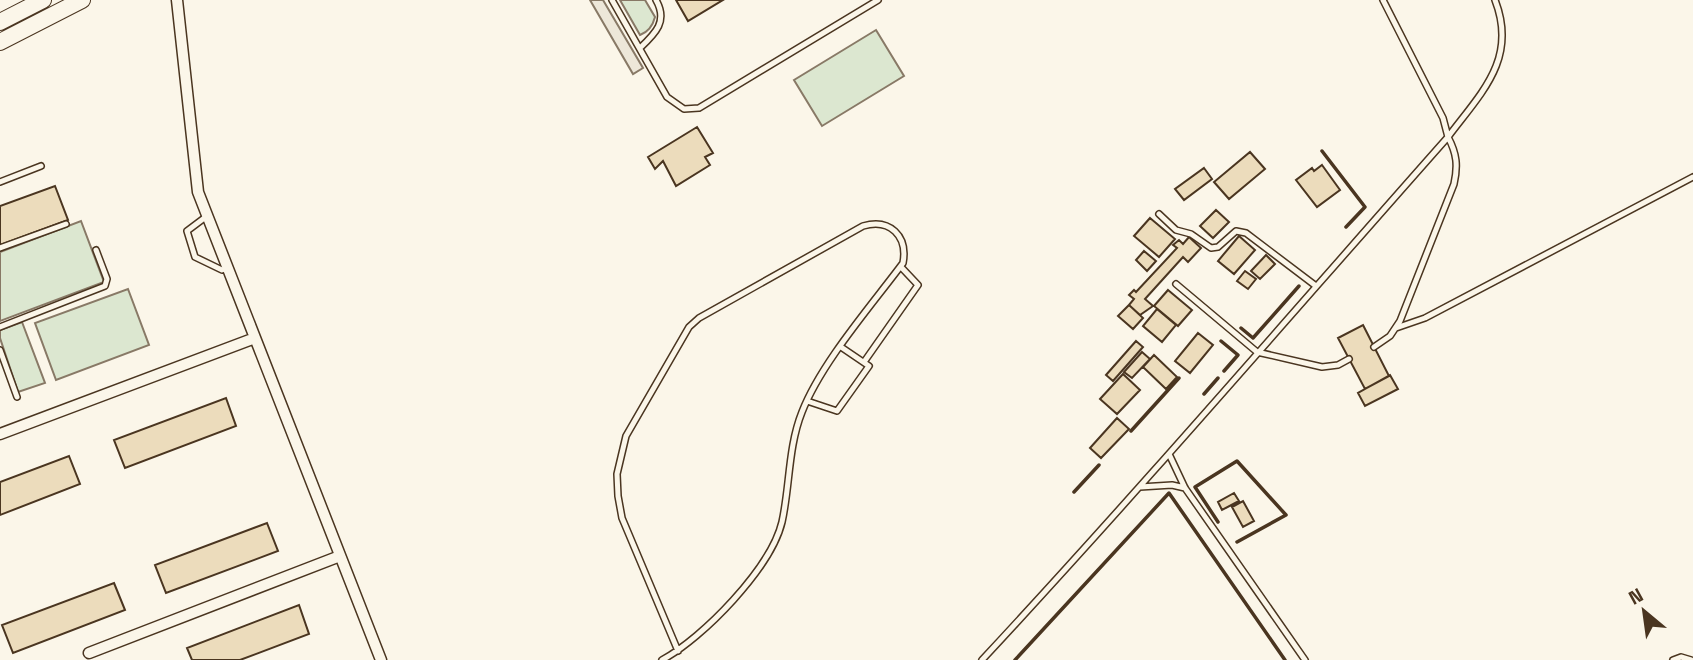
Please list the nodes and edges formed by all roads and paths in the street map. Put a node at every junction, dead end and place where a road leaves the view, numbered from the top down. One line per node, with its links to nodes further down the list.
1 (43, 0): 9 (main road)
2 (82, 0): 10 (main road)
3 (177, 0): 17 (street)
4 (612, 0): 11 (lane)
5 (656, 0): 11 (lane)
6 (878, 0): 11 (lane)
7 (1383, 0): 12 (lane)
8 (1495, 0): 12 (lane)
9 (0, 22)
10 (0, 42)
11 (640, 48)
12 (1448, 137): 24 (lane); 26 (lane)
13 (41, 166): 15 (lane)
14 (1693, 177): 26 (lane)
15 (0, 182)
16 (1159, 214): 24 (lane)
17 (207, 216): 22 (street); 22 (lane)
18 (66, 224): 19 (lane)
19 (0, 248)
20 (96, 250): 25 (lane)
21 (901, 267): 29 (lane); 33 (lane); 41 (lane)
22 (228, 268): 27 (street)
23 (1176, 284): 31 (lane)
24 (1316, 286): 31 (lane)
25 (0, 327)
26 (1396, 328): 28 (lane)
27 (255, 338): 36 (street); 40 (street)
28 (1374, 346)
29 (841, 347): 33 (lane); 35 (lane)
30 (0, 350): 34 (lane)
31 (1257, 352): 32 (lane); 37 (lane)
32 (1349, 359)
33 (864, 362): 35 (lane)
34 (17, 397)
35 (807, 401): 41 (lane)
36 (0, 434)
37 (1169, 454): 38 (lane); 39 (lane)
38 (1140, 487): 39 (lane); 45 (lane)
39 (1185, 488): 46 (lane)
40 (340, 556): 42 (street); 43 (street)
41 (678, 651): 44 (lane)
42 (89, 653)
43 (381, 660)
44 (662, 660)
45 (982, 660)
46 (1306, 660)
47 (1672, 660): 48 (lane)
48 (1691, 660)

